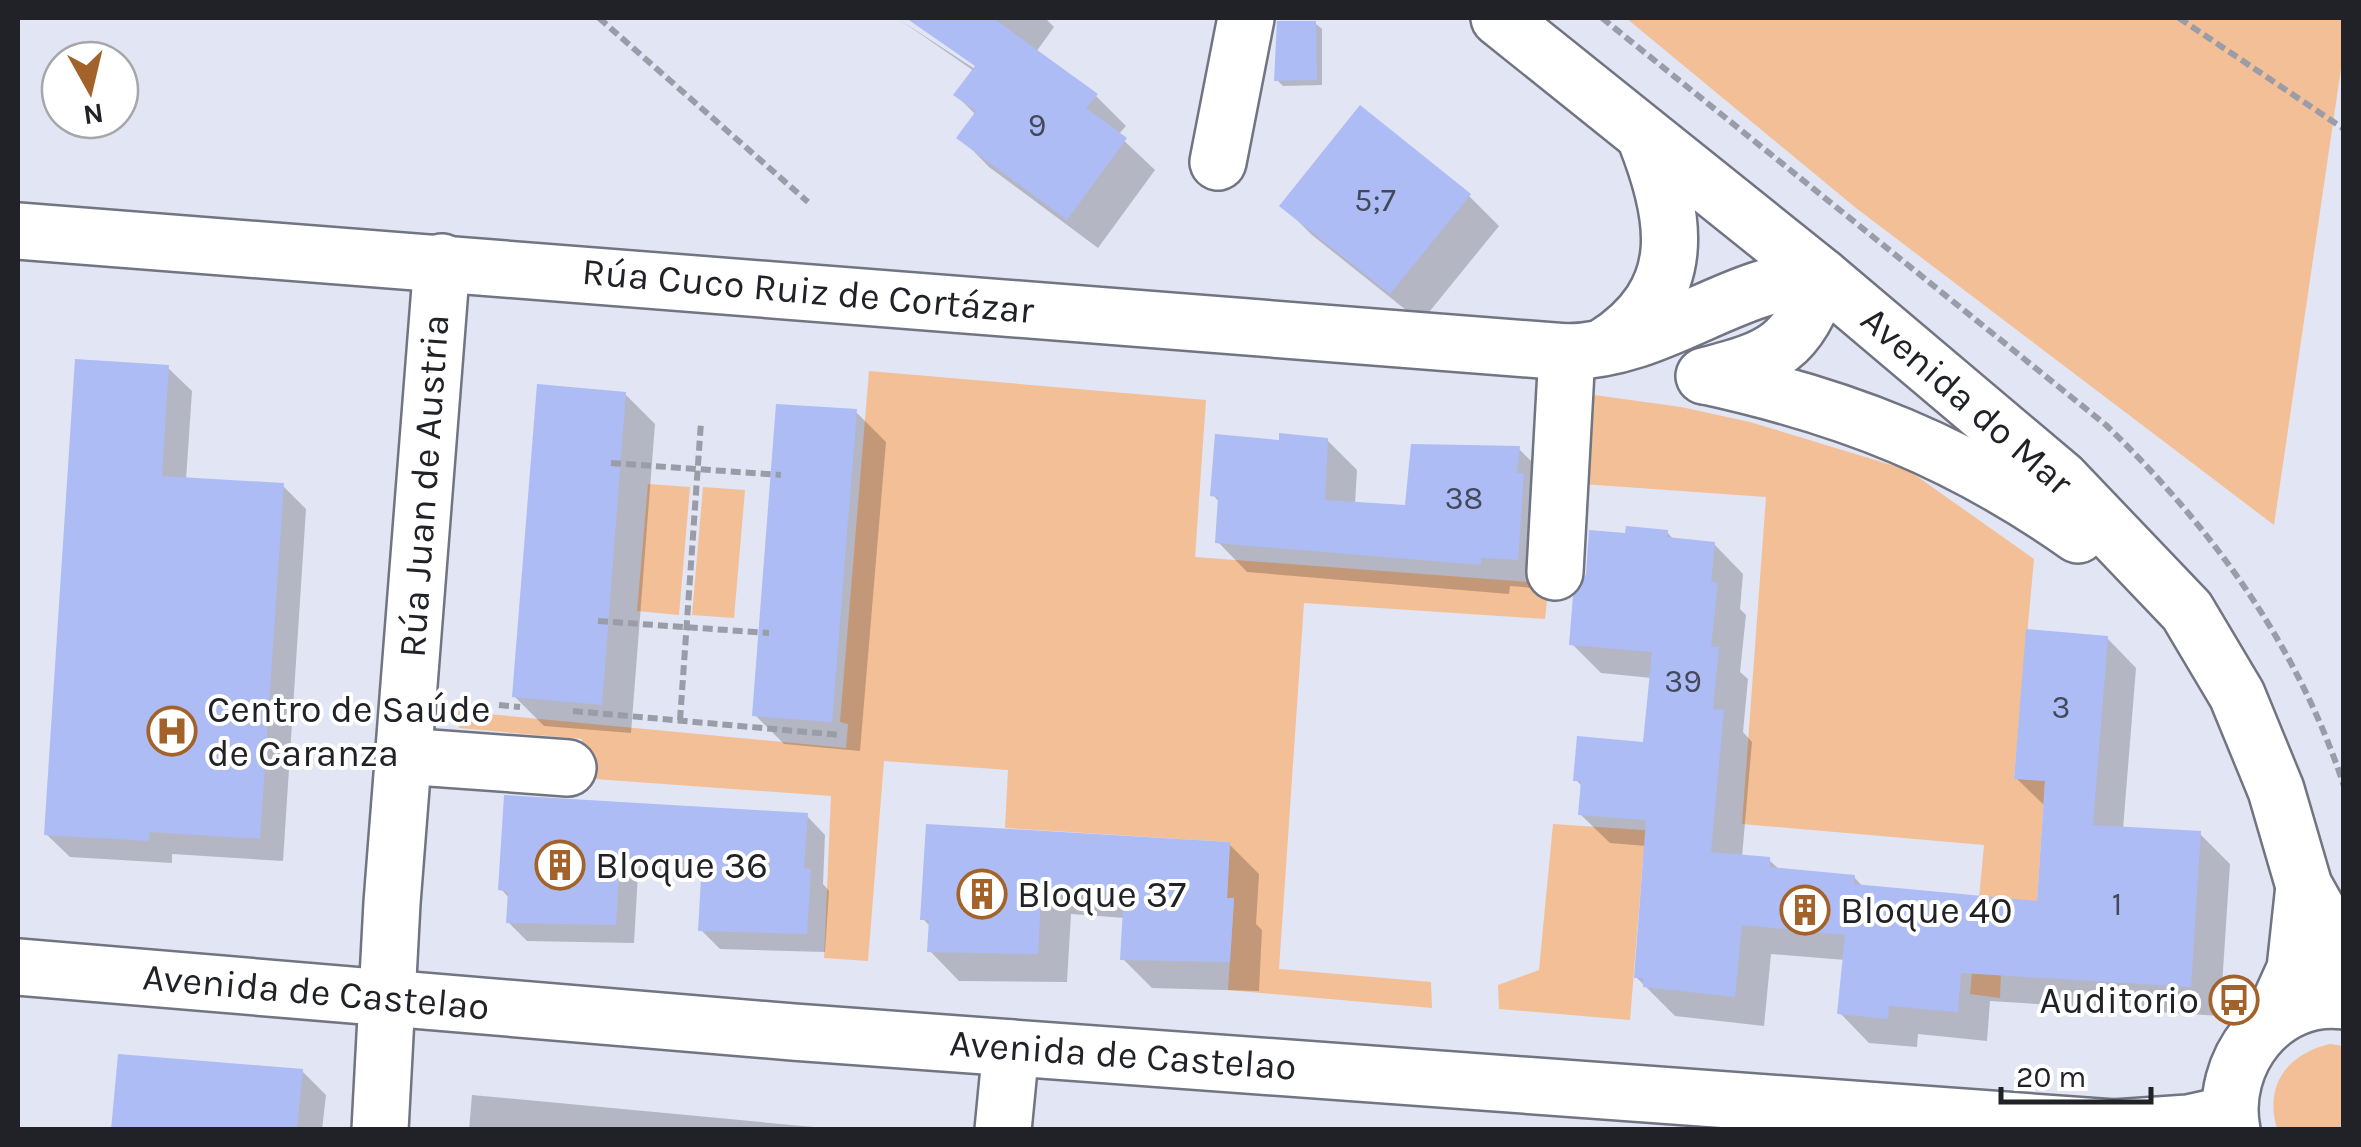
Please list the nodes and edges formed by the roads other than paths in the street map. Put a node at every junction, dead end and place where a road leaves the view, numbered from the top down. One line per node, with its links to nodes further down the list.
1 (1246, 18): 4 (street)
2 (1498, 18): 3 (street, Avenida do Mar)
3 (1645, 137): 7 (street, Avenida do Mar); 8 (street)
4 (1218, 162)
5 (18, 230): 6 (street, Rúa Cuco Ruiz de Cortázar)
6 (442, 262): 8 (street, Rúa Cuco Ruiz de Cortázar); 12 (street, Rúa Juan de Austria)
7 (1822, 277): 8 (street); 9 (street); 11 (street, Avenida do Mar)
8 (1582, 351): 9 (street); 10 (street)
9 (1704, 376): 11 (street)
10 (1555, 572)
11 (2187, 611): 14 (street, Avenida do Mar)
12 (403, 756): 13 (street); 17 (street, Rúa Juan de Austria)
13 (568, 768)
14 (2304, 886): 15 (street, Avenida do Mar); 19 (street, Avenida do Mar)
15 (2344, 958)
16 (18, 968): 17 (street, Avenida de Castelao)
17 (389, 1000): 20 (street, Avenida de Castelao); 22 (street, Rúa Juan de Austria)
18 (2344, 1001): 19 (street)
19 (2272, 1020): 21 (street, Avenida do Mar)
20 (1011, 1048): 21 (street, Avenida de Castelao); 23 (street)
21 (2230, 1122)
22 (380, 1130)
23 (1003, 1130)

